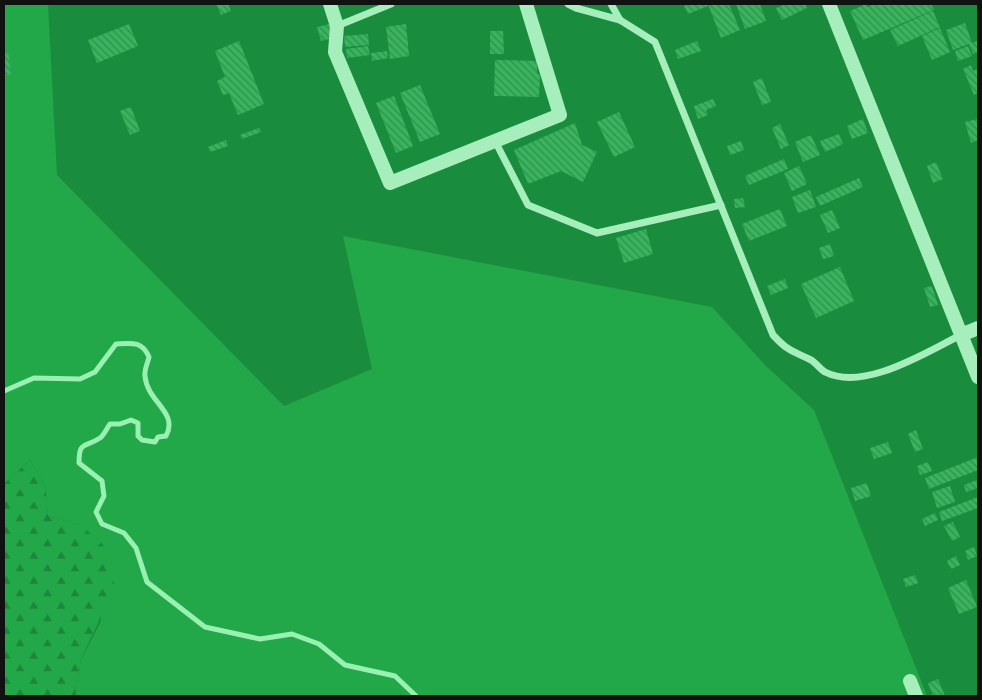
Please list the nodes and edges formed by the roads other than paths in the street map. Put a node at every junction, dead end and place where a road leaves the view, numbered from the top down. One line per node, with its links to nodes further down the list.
1 (330, 4): 8 (street)
2 (392, 4): 8 (lane)
3 (528, 4): 9 (street)
4 (568, 4): 7 (lane)
5 (612, 4): 7 (lane)
6 (829, 4): 12 (street)
7 (620, 20): 10 (lane)
8 (337, 26): 9 (street)
9 (494, 141): 10 (lane)
10 (721, 205): 12 (lane)
11 (978, 328): 12 (street)
12 (961, 335): 13 (street)
13 (978, 377)
14 (910, 681): 15 (street)
15 (916, 696)

